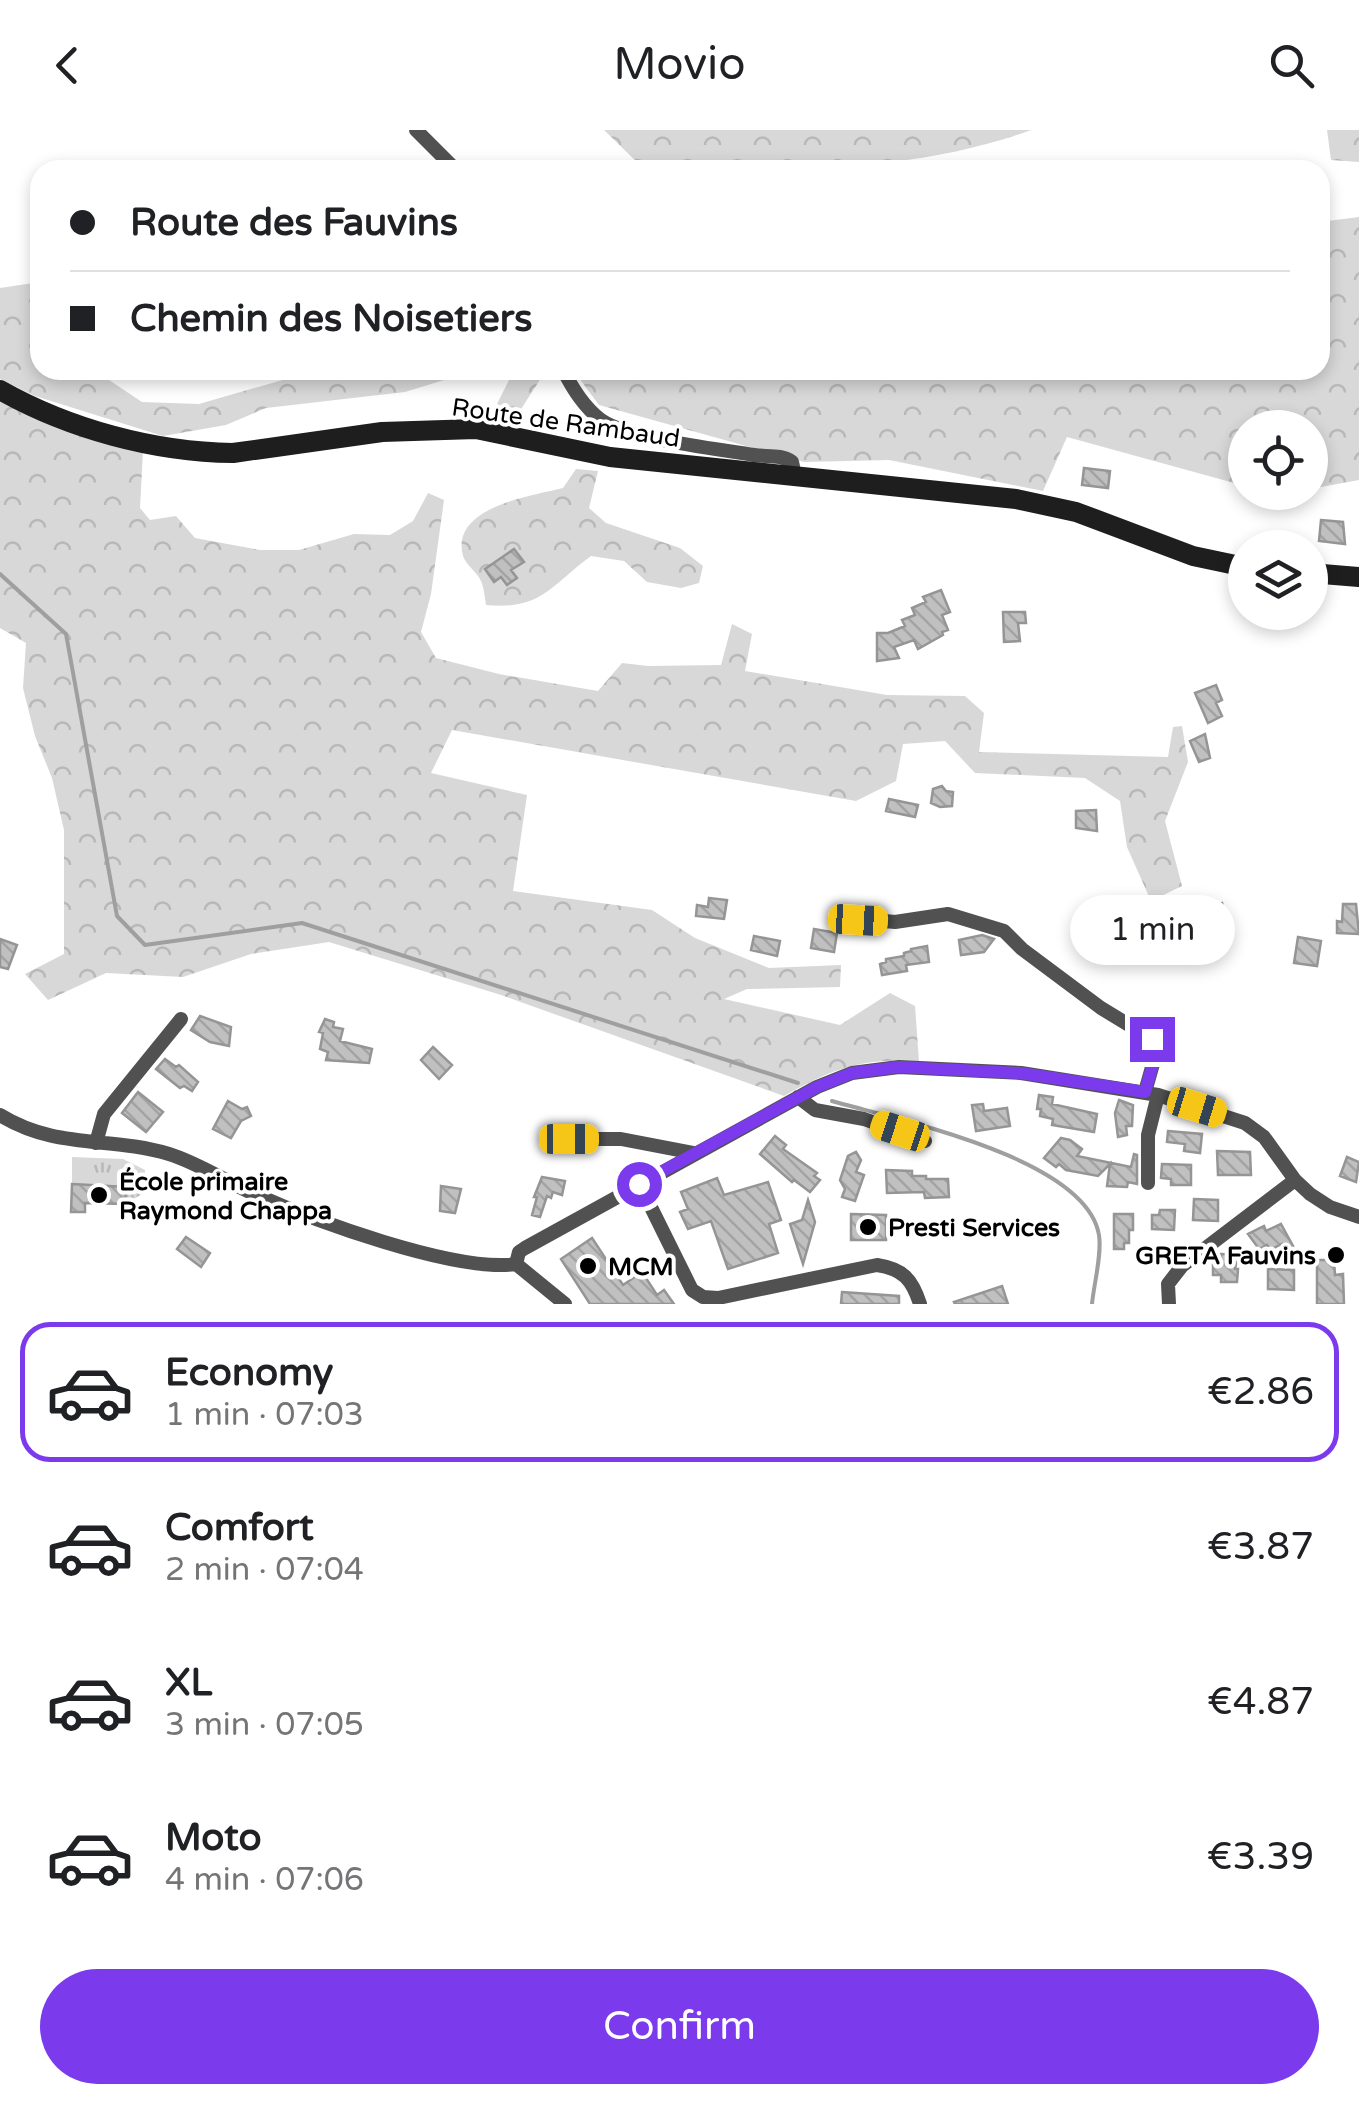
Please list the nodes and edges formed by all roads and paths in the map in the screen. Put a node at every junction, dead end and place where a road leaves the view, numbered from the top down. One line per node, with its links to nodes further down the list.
1 (416, 130): 2 (street)
2 (446, 160)
3 (569, 380): 5 (street)
4 (0, 390): 5 (street, Route de Rambaud)
5 (795, 476): 6 (street, Route de Rambaud)
6 (1228, 563)
7 (1328, 574): 8 (street)
8 (1359, 577)
9 (842, 917): 11 (street)
10 (180, 1019): 16 (street)
11 (1151, 1094): 12 (street); 18 (street); 19 (street)
12 (798, 1096): 15 (street); 17 (street)
13 (0, 1115): 16 (street)
14 (569, 1139): 17 (street)
15 (925, 1141)
16 (96, 1143): 22 (street)
17 (694, 1154): 20 (street)
18 (1295, 1180): 21 (street); 25 (street)
19 (1148, 1183)
20 (639, 1184): 22 (street); 24 (street)
21 (1359, 1216)
22 (516, 1264): 23 (street)
23 (564, 1304)
24 (920, 1304)
25 (1169, 1304)

